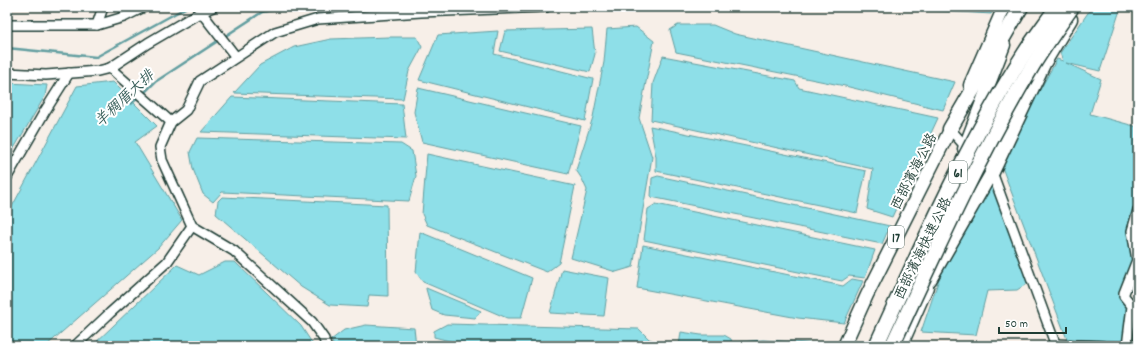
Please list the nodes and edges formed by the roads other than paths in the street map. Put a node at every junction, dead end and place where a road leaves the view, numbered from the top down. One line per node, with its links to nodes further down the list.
1 (103, 7): 12 (street)
2 (144, 7): 12 (street)
3 (213, 7): 10 (street)
4 (546, 7): 13 (street)
5 (1004, 7): 18 (main road, 西部濱海公路 / 17)
6 (1057, 7): 29 (highway, 西部濱海快速公路 / 61, bridge)
7 (1072, 7): 30 (highway, 西部濱海快速公路 / 61, bridge)
8 (1078, 7): 20 (highway)
9 (1019, 8): 18 (highway); 19 (main road)
10 (201, 12): 13 (street); 14 (street)
11 (7, 25): 12 (street)
12 (97, 25)
13 (236, 57): 17 (street)
14 (110, 68): 16 (street); 17 (street)
15 (7, 73): 16 (street)
16 (69, 73): 21 (street)
17 (171, 122): 23 (street)
18 (950, 129): 19 (street); 28 (main road, 西部濱海公路 / 17)
19 (965, 146): 20 (street); 24 (main road)
20 (992, 172): 24 (main road); 25 (street)
21 (7, 177)
22 (1138, 210): 33 (street)
23 (192, 226): 26 (street); 27 (street)
24 (930, 280): 31 (main road)
25 (1056, 345): 32 (street)
26 (75, 346)
27 (326, 346)
28 (844, 346)
29 (876, 346)
30 (892, 346)
31 (901, 346)
32 (1102, 346)
33 (1127, 346)

